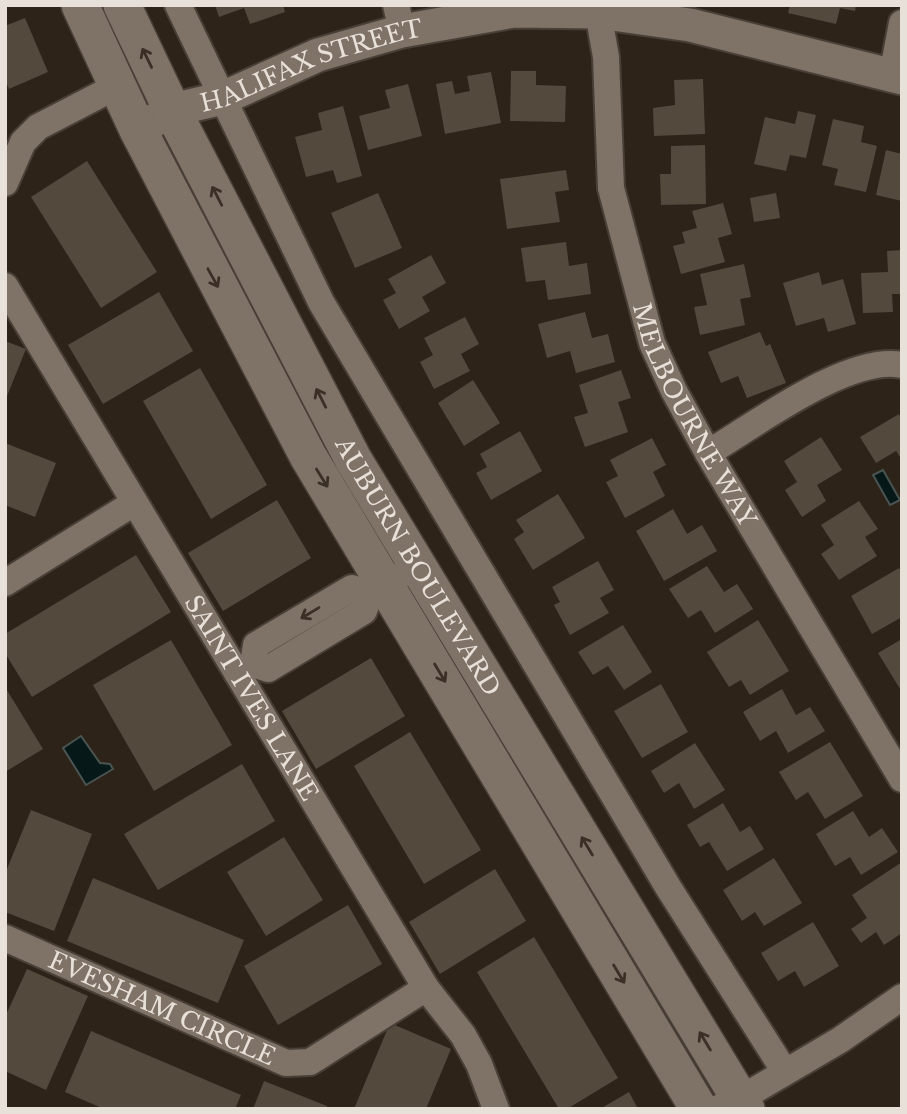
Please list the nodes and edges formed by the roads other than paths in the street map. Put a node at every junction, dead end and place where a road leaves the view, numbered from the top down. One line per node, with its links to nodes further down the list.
1 (80, 5): 8 (main road, AUBURN BOULEVARD)
2 (122, 5): 10 (main road, AUBURN BOULEVARD, one-way to 2)
3 (178, 5): 9 (street)
4 (598, 12): 5 (street, HALIFAX STREET); 7 (street, HALIFAX STREET); 15 (street, MELBOURNE WAY)
5 (399, 18): 9 (street, HALIFAX STREET)
6 (902, 23): 7 (street)
7 (897, 77)
8 (117, 86): 11 (main road, AUBURN BOULEVARD); 12 (street)
9 (223, 97): 10 (street, HALIFAX STREET); 25 (street)
10 (172, 110): 11 (street, HALIFAX STREET); 17 (main road, AUBURN BOULEVARD, one-way to 10)
11 (138, 130): 19 (main road, AUBURN BOULEVARD, one-way to 19)
12 (5, 183)
13 (5, 286): 16 (street, SAINT IVES LANE)
14 (902, 365): 15 (street)
15 (708, 453): 21 (street, MELBOURNE WAY)
16 (134, 503): 18 (street); 20 (street, SAINT IVES LANE)
17 (417, 564): 19 (street); 26 (main road, AUBURN BOULEVARD, one-way to 17)
18 (5, 583)
19 (378, 589): 20 (street); 28 (main road, AUBURN BOULEVARD, one-way to 28)
20 (245, 668): 23 (street, SAINT IVES LANE)
21 (902, 779)
22 (8, 946): 23 (street, EVESHAM CIRCLE)
23 (426, 988): 27 (street, SAINT IVES LANE)
24 (902, 997): 25 (street)
25 (785, 1072): 26 (street)
26 (734, 1106)
27 (496, 1109)
28 (699, 1109)

